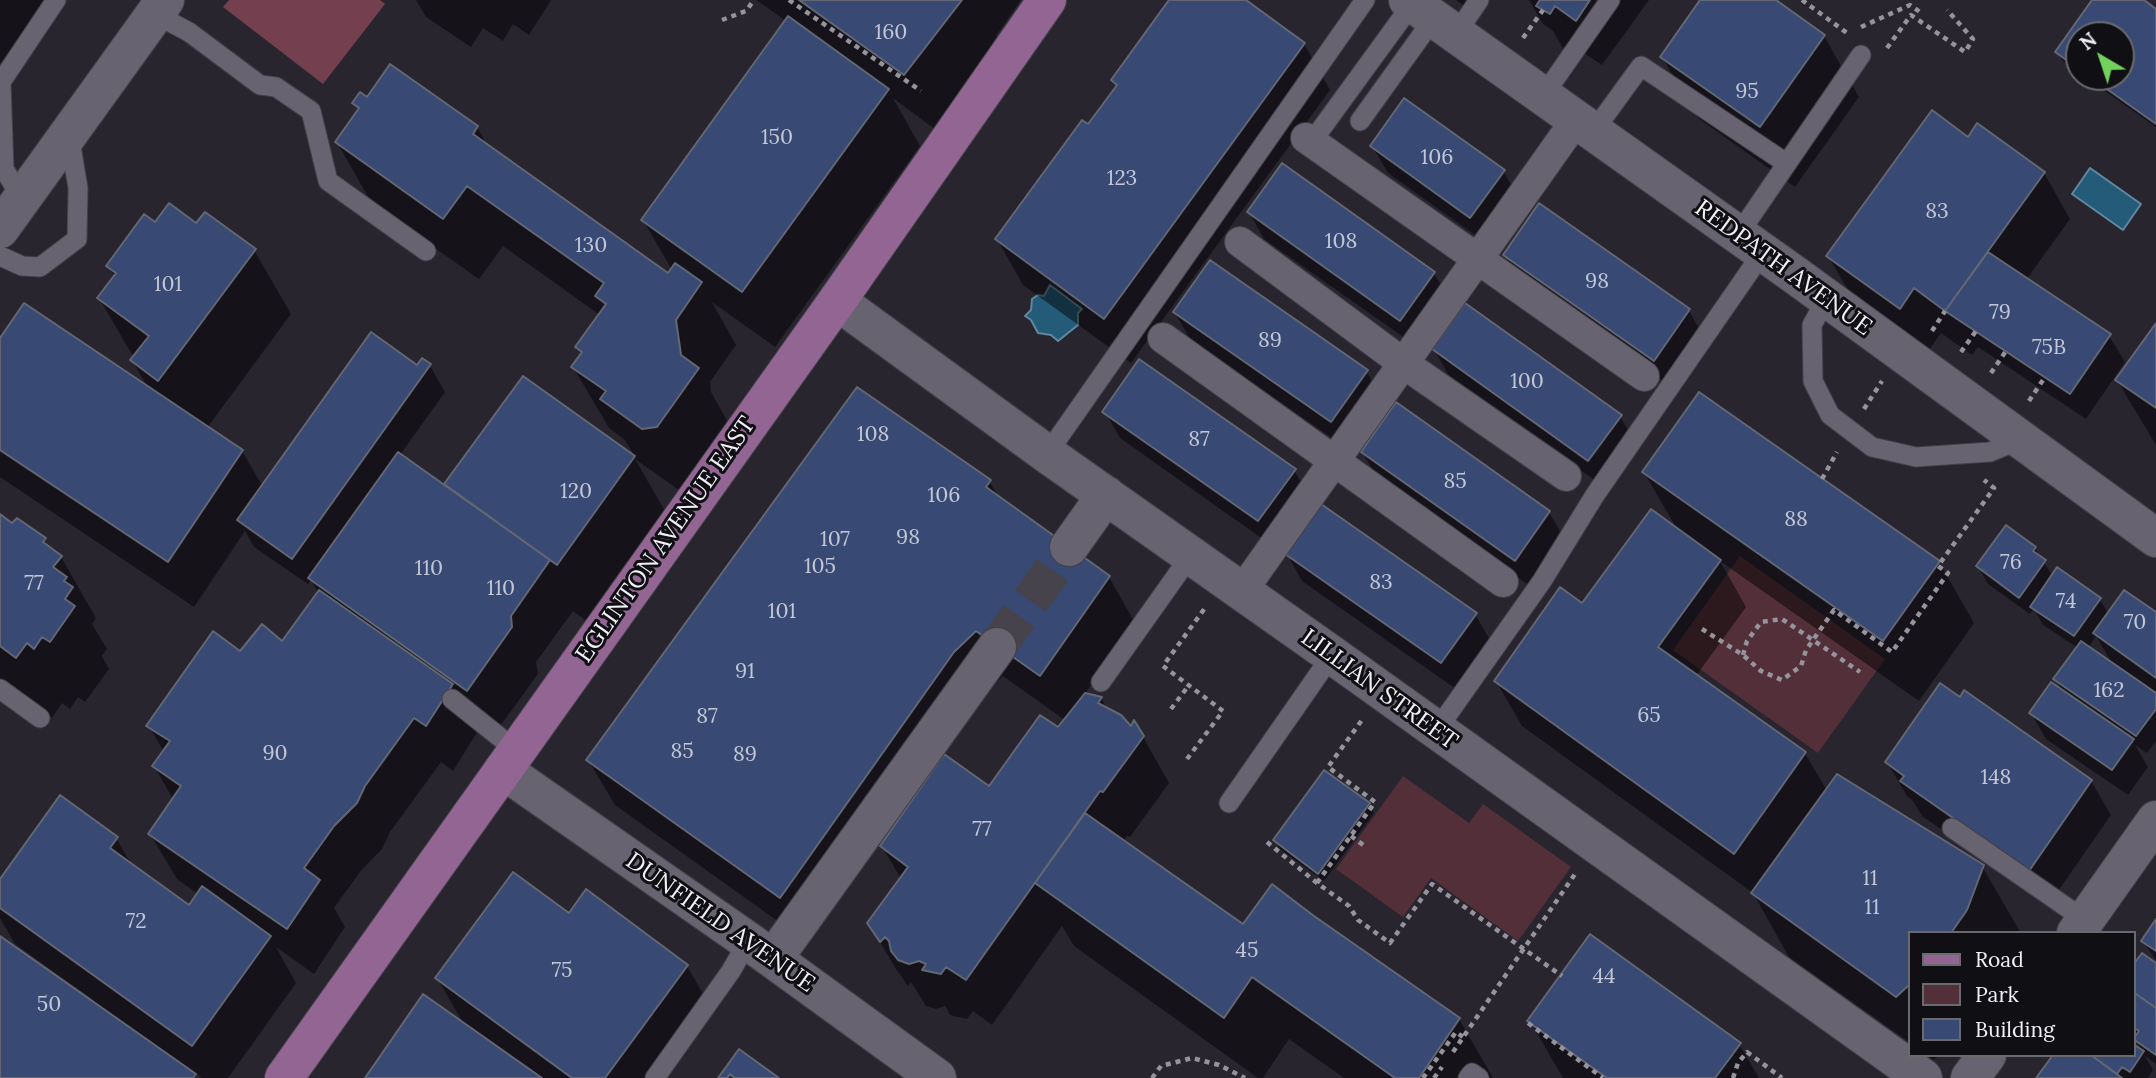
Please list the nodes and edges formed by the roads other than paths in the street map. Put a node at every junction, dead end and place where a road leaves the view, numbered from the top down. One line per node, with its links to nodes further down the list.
1 (56, 0): 15 (lane)
2 (1047, 0): 23 (main road, EGLINTON AVENUE EAST)
3 (1365, 0): 28 (lane)
4 (1479, 0): 7 (lane)
5 (1611, 0): 9 (lane)
6 (160, 7): 12 (street); 19 (lane)
7 (1425, 11): 9 (street, REDPATH AVENUE); 10 (lane); 13 (lane)
8 (1860, 56): 14 (lane)
9 (1543, 96): 11 (street, REDPATH AVENUE)
10 (1360, 121)
11 (1585, 126): 14 (lane); 18 (street, REDPATH AVENUE); 21 (street)
12 (69, 133): 15 (street); 20 (lane)
13 (1311, 137): 21 (street)
14 (1787, 163): 18 (lane)
15 (22, 199): 16 (street)
16 (0, 229)
17 (1240, 242): 25 (street)
18 (1750, 244): 22 (street, REDPATH AVENUE); 43 (lane)
19 (426, 251)
20 (0, 256)
21 (1477, 260): 25 (street); 26 (street)
22 (1827, 298): 27 (street, REDPATH AVENUE); 27 (lane)
23 (837, 300): 28 (street, LILLIAN STREET); 44 (main road, EGLINTON AVENUE EAST)
24 (1163, 338): 29 (street)
25 (1404, 363): 29 (street); 30 (street)
26 (1644, 376)
27 (2023, 422): 32 (street, REDPATH AVENUE)
28 (1047, 454): 31 (street, LILLIAN STREET)
29 (1335, 461): 35 (street); 36 (street)
30 (1566, 476)
31 (1106, 495): 33 (street); 34 (street, LILLIAN STREET)
32 (2156, 538)
33 (1069, 547)
34 (1191, 555): 36 (street, LILLIAN STREET); 39 (lane)
35 (1503, 582)
36 (1225, 598): 38 (street, LILLIAN STREET)
37 (997, 647): 49 (street)
38 (1332, 655): 43 (street, LILLIAN STREET); 45 (lane)
39 (1101, 682)
40 (0, 689): 42 (lane)
41 (452, 699): 44 (lane)
42 (40, 719)
43 (1436, 731): 56 (street, LILLIAN STREET)
44 (510, 760): 49 (street, DUNFIELD AVENUE); 51 (main road, EGLINTON AVENUE EAST)
45 (1229, 803)
46 (2156, 820): 48 (street)
47 (1952, 828): 48 (lane)
48 (2080, 926)
49 (761, 950): 52 (lane); 53 (street, DUNFIELD AVENUE)
50 (1986, 1057): 57 (street)
51 (284, 1078)
52 (655, 1078)
53 (937, 1078)
54 (1468, 1078): 55 (lane)
55 (1479, 1078)
56 (1923, 1078)
57 (1970, 1078)

